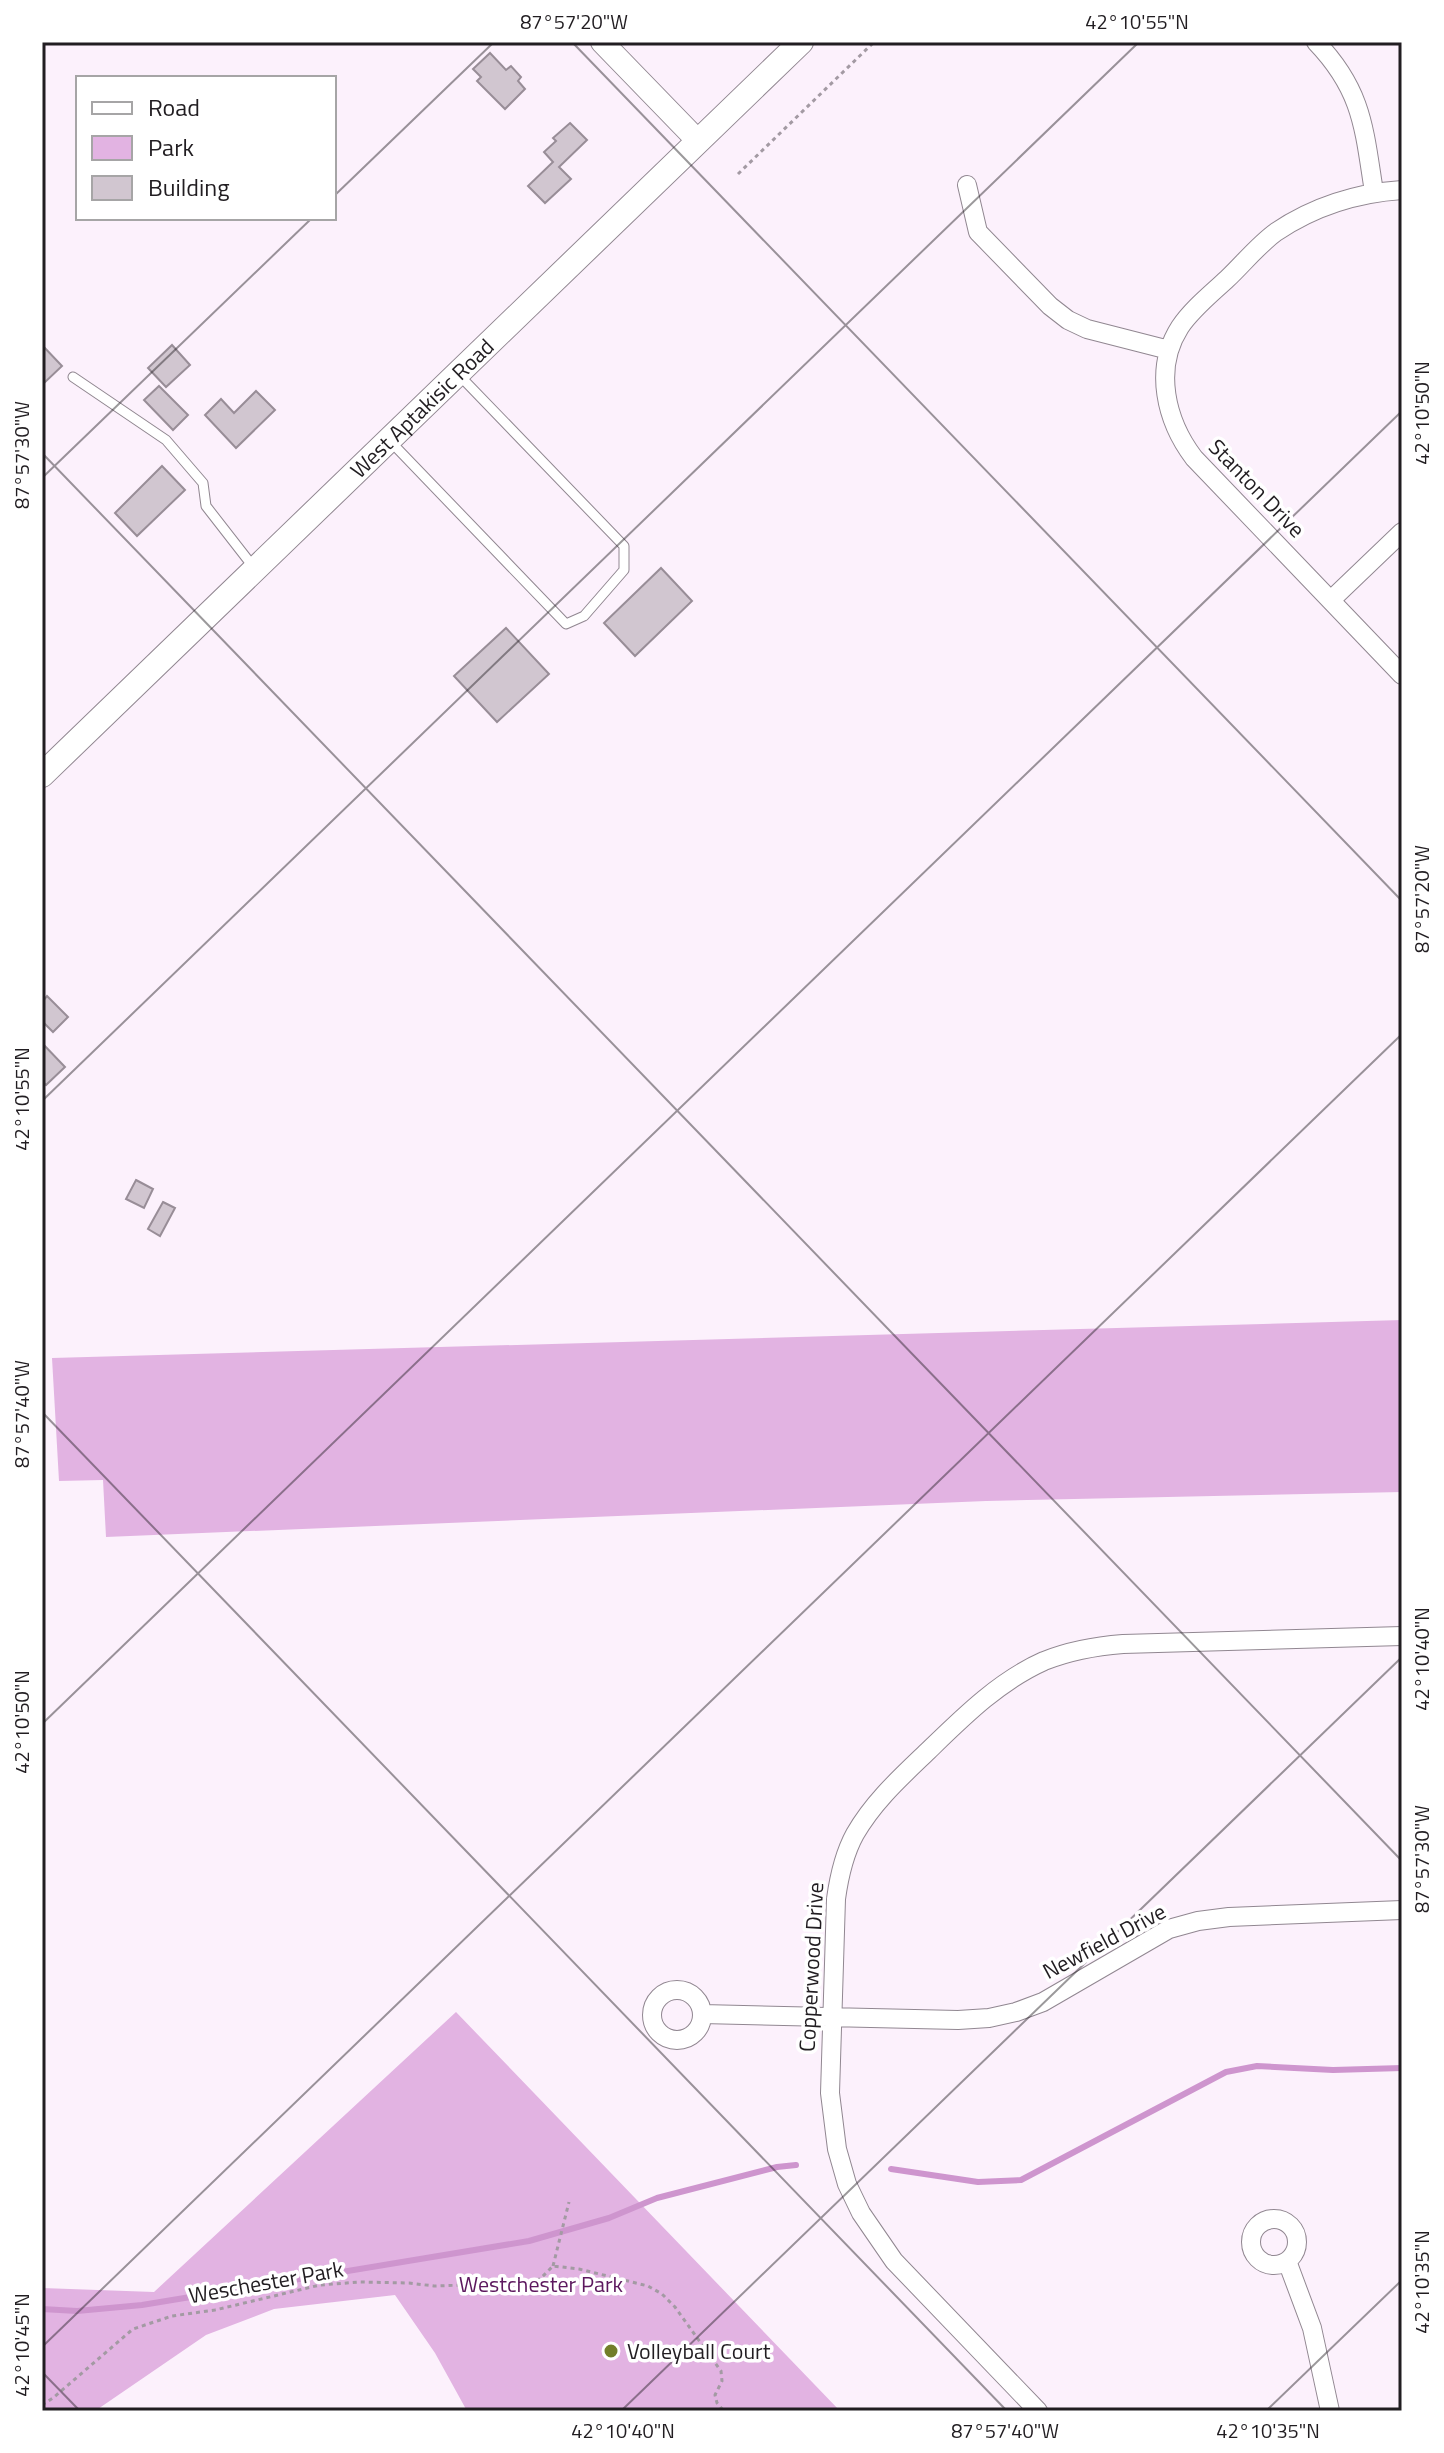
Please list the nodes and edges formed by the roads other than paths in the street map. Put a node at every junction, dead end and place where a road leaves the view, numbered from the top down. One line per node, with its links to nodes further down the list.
1 (602, 42): 4 (street)
2 (801, 42): 4 (main road, West Aptakisic Road)
3 (1316, 42): 7 (street)
4 (698, 141): 9 (main road, West Aptakisic Road)
5 (967, 185): 8 (street)
6 (1402, 190): 7 (street, Stanton Drive)
7 (1374, 192): 8 (street, Stanton Drive)
8 (1169, 350): 14 (street, Stanton Drive)
9 (457, 374): 11 (main road, West Aptakisic Road); 11 (lane)
10 (73, 377): 13 (lane)
11 (389, 440): 13 (main road, West Aptakisic Road)
12 (1402, 532): 14 (street)
13 (255, 569): 16 (main road, West Aptakisic Road)
14 (1331, 600): 15 (street, Stanton Drive)
15 (1402, 675)
16 (42, 775)
17 (1402, 1636): 20 (street, Copperwood Drive)
18 (1402, 1910): 20 (street, Newfield Drive)
19 (702, 2014): 20 (street, Newfield Drive)
20 (832, 2015): 22 (street, Copperwood Drive)
21 (1287, 2261): 23 (street)
22 (1038, 2411)
23 (1330, 2411)

